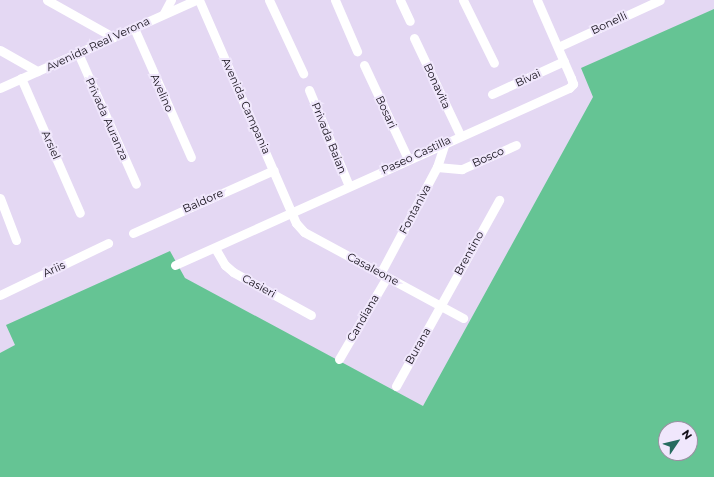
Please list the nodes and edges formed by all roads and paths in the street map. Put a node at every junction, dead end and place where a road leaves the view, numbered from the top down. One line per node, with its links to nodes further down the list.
1 (47, 0): 14 (street)
2 (171, 0): 11 (street)
3 (196, 0): 11 (street, Avenida Real Verona)
4 (199, 0): 35 (street, Avenida Campania)
5 (269, 0): 24 (street)
6 (335, 0): 18 (street)
7 (400, 0): 12 (street)
8 (464, 0): 21 (street)
9 (537, 0): 16 (street, Paseo Castilla)
10 (660, 0): 16 (street, Bonelli)
11 (164, 13): 13 (street, Avenida Real Verona)
12 (410, 21)
13 (134, 28): 14 (street, Avenida Real Verona); 32 (street, Avelino)
14 (113, 37): 19 (street, Avenida Real Verona)
15 (414, 38): 29 (street, Bonavita)
16 (558, 47): 20 (street, Paseo Castilla)
17 (0, 50): 23 (street)
18 (357, 51)
19 (78, 53): 23 (street, Avenida Real Verona); 36 (street, Privada Auranza)
20 (564, 61): 28 (street, Bivai); 29 (street, Paseo Castilla)
21 (494, 63)
22 (364, 65): 33 (street, Bosari)
23 (37, 71): 25 (street, Avenida Real Verona)
24 (303, 73)
25 (21, 78): 26 (street, Avenida Real Verona); 40 (street, Arsiel)
26 (0, 88)
27 (309, 90): 37 (street, Privada Baian)
28 (492, 94)
29 (460, 135): 30 (street, Paseo Castilla)
30 (445, 142): 33 (street, Paseo Castilla); 34 (street, Fontaniva)
31 (516, 144): 34 (street, Bosco)
32 (191, 158)
33 (408, 159): 37 (street, Paseo Castilla)
34 (437, 167): 47 (street, Fontaniva)
35 (274, 170): 41 (street, Avenida Campania); 42 (street, Baldore)
36 (136, 184)
37 (349, 186): 41 (street, Paseo Castilla)
38 (0, 198): 43 (street)
39 (499, 200): 49 (street, Brentino)
40 (80, 212)
41 (292, 212): 45 (street, Paseo Castilla); 47 (street, Casaleone)
42 (133, 233)
43 (16, 240)
44 (108, 243): 48 (street, Ariis)
45 (215, 248): 46 (street, Paseo Castilla); 50 (street, Casieri)
46 (175, 265)
47 (383, 275): 49 (street, Casaleone); 52 (street, Candiana)
48 (0, 295)
49 (440, 306): 51 (street, Casaleone); 53 (street, Burana)
50 (311, 315)
51 (463, 318)
52 (339, 359)
53 (396, 386)

